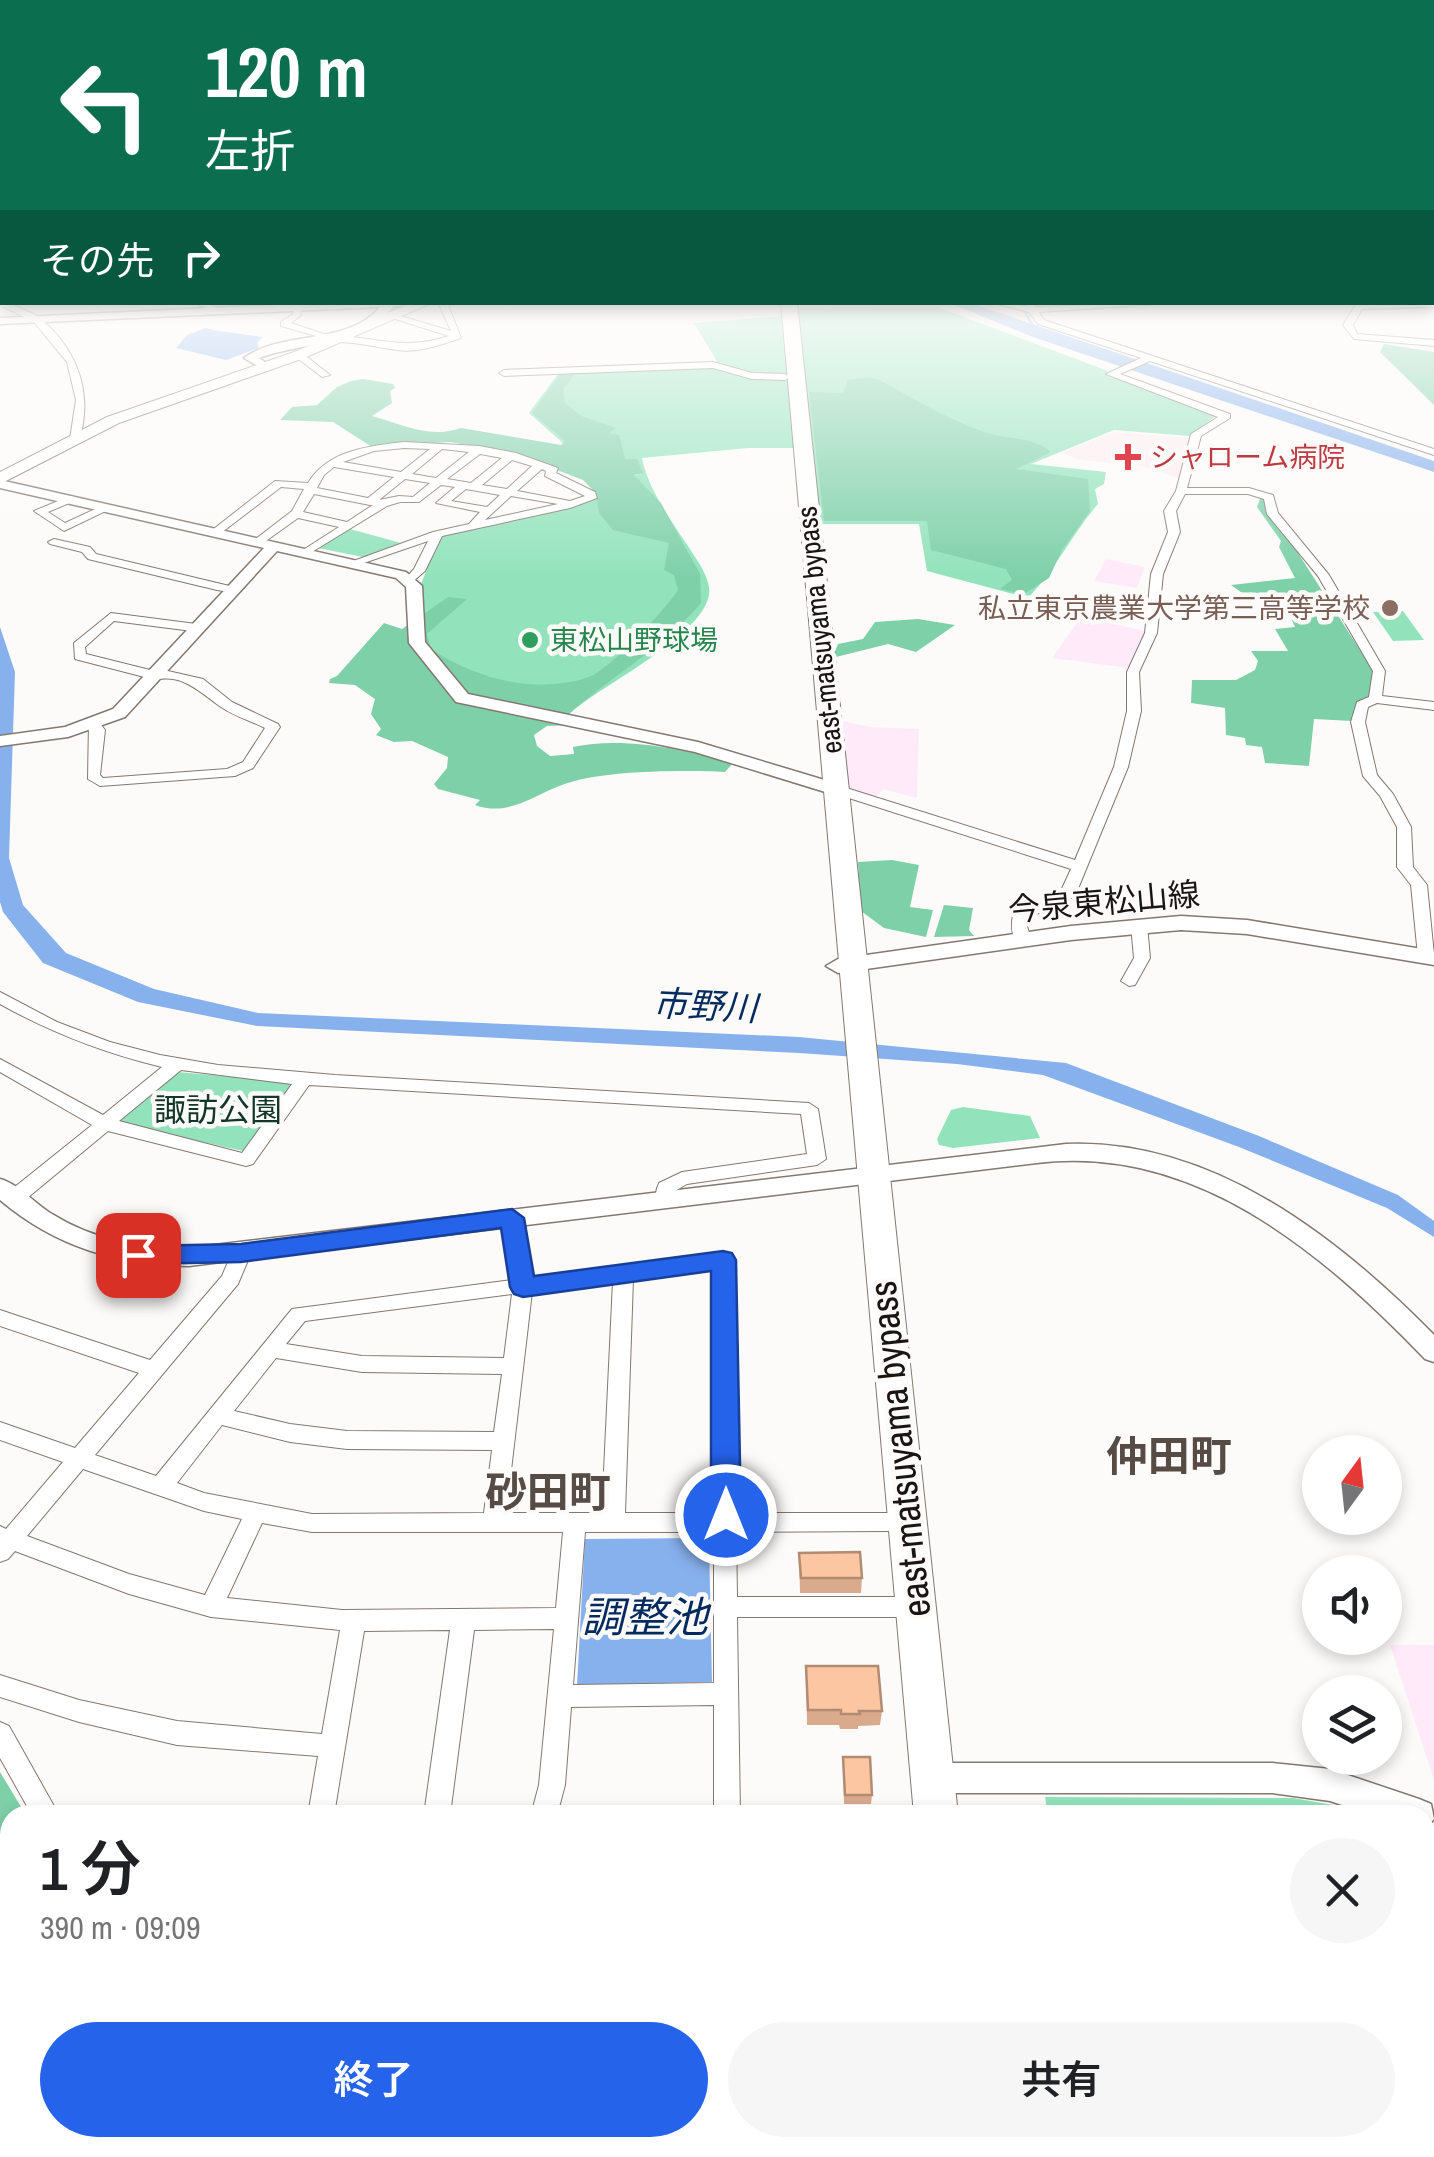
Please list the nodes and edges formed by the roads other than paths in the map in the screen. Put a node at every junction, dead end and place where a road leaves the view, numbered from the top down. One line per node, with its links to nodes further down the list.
1 (785, 376): 53 (highway, east-matsuyama bypass)
2 (76, 377): 7 (street)
3 (238, 377): 7 (main road)
4 (795, 377): 53 (highway, east-matsuyama bypass)
5 (1114, 377): 27 (street)
6 (1201, 377): 11 (street)
7 (75, 439): 22 (main road)
8 (440, 446): 9 (street); 10 (street); 13 (street)
9 (394, 448): 14 (street); 17 (street)
10 (479, 449): 12 (street); 16 (street)
11 (1434, 452)
12 (512, 455): 15 (street); 18 (street)
13 (424, 458): 16 (street); 19 (street)
14 (333, 464): 17 (street); 26 (street)
15 (540, 465): 21 (street); 28 (street)
16 (459, 466): 18 (street); 23 (street)
17 (368, 470): 19 (street); 20 (street)
18 (491, 472): 25 (street)
19 (402, 476): 23 (street); 32 (street)
20 (357, 478)
21 (561, 480): 30 (street); 33 (street)
22 (0, 481): 31 (street)
23 (437, 482): 25 (street); 32 (street)
24 (346, 486): 29 (street)
25 (468, 487): 28 (street); 35 (street)
26 (310, 489): 29 (street); 36 (street); 39 (street)
27 (1181, 491): 49 (street); 54 (street)
28 (507, 493): 30 (street); 35 (street)
29 (336, 495): 32 (street)
30 (541, 498): 33 (street)
31 (70, 499): 34 (street); 34 (street)
32 (376, 503): 38 (street)
33 (570, 504): 37 (street)
34 (108, 507): 39 (street)
35 (486, 510): 37 (street)
36 (295, 514): 38 (street); 42 (street)
37 (474, 524): 40 (street)
38 (350, 526): 43 (street)
39 (217, 531): 42 (street)
40 (437, 534): 44 (street); 45 (street)
41 (54, 542): 46 (street)
42 (267, 543): 43 (street); 46 (street)
43 (307, 552): 44 (street)
44 (354, 563): 45 (street)
45 (410, 580): 53 (street)
46 (236, 589): 47 (street)
47 (200, 628): 48 (street); 48 (street)
48 (158, 674): 51 (street); 51 (street)
49 (1374, 699): 50 (street); 55 (street)
50 (1434, 706)
51 (94, 725): 52 (street)
52 (0, 741)
53 (829, 787): 54 (street); 59 (highway, east-matsuyama bypass)
54 (1081, 868): 57 (street)
55 (1426, 886): 58 (street)
56 (1139, 925): 57 (main road, 今泉東松山線); 58 (main road, 今泉東松山線); 60 (street)
57 (1023, 940): 59 (main road, 今泉東松山線)
58 (1430, 957)
59 (844, 966): 66 (highway, east-matsuyama bypass)
60 (1130, 982)
61 (1, 999): 62 (street)
62 (176, 1064): 64 (street); 65 (street)
63 (0, 1066): 65 (street)
64 (305, 1078): 65 (street); 68 (street)
65 (105, 1124): 67 (street)
66 (865, 1177): 68 (street); 75 (street); 84 (highway, east-matsuyama bypass); 101 (highway, east-matsuyama bypass)
67 (7, 1193): 70 (street)
68 (664, 1199): 69 (street)
69 (512, 1218): 70 (street); 72 (street)
70 (241, 1253): 77 (street)
71 (624, 1275): 72 (street); 87 (street); 88 (street)
72 (523, 1287): 74 (street); 76 (street)
73 (0, 1318): 77 (street)
74 (273, 1348): 76 (street); 78 (street)
75 (1434, 1352)
76 (513, 1366): 80 (street)
77 (154, 1370): 81 (street)
78 (218, 1416): 80 (street); 82 (street)
79 (0, 1431): 81 (street)
80 (505, 1441): 85 (street)
81 (77, 1458): 82 (street); 89 (street)
82 (160, 1488): 83 (street)
83 (255, 1514): 85 (street); 90 (street)
84 (888, 1522): 88 (street); 92 (highway, east-matsuyama bypass)
85 (494, 1523): 86 (street)
86 (575, 1523): 87 (street); 95 (street)
87 (613, 1523): 88 (street)
88 (726, 1524): 91 (street)
89 (3, 1543): 90 (street)
90 (212, 1607): 93 (street)
91 (727, 1607): 92 (street); 97 (street)
92 (896, 1607): 107 (highway, east-matsuyama bypass)
93 (354, 1618): 94 (street); 100 (street)
94 (464, 1618): 95 (street); 104 (street)
95 (568, 1618): 98 (street)
96 (0, 1686): 100 (street)
97 (728, 1694): 98 (street); 106 (street)
98 (560, 1696): 105 (street)
99 (0, 1734): 102 (street)
100 (332, 1746): 103 (street)
101 (935, 1797): 108 (street)
102 (40, 1805)
103 (323, 1805)
104 (437, 1805)
105 (547, 1805)
106 (727, 1805)
107 (914, 1805)
108 (1389, 1805)

